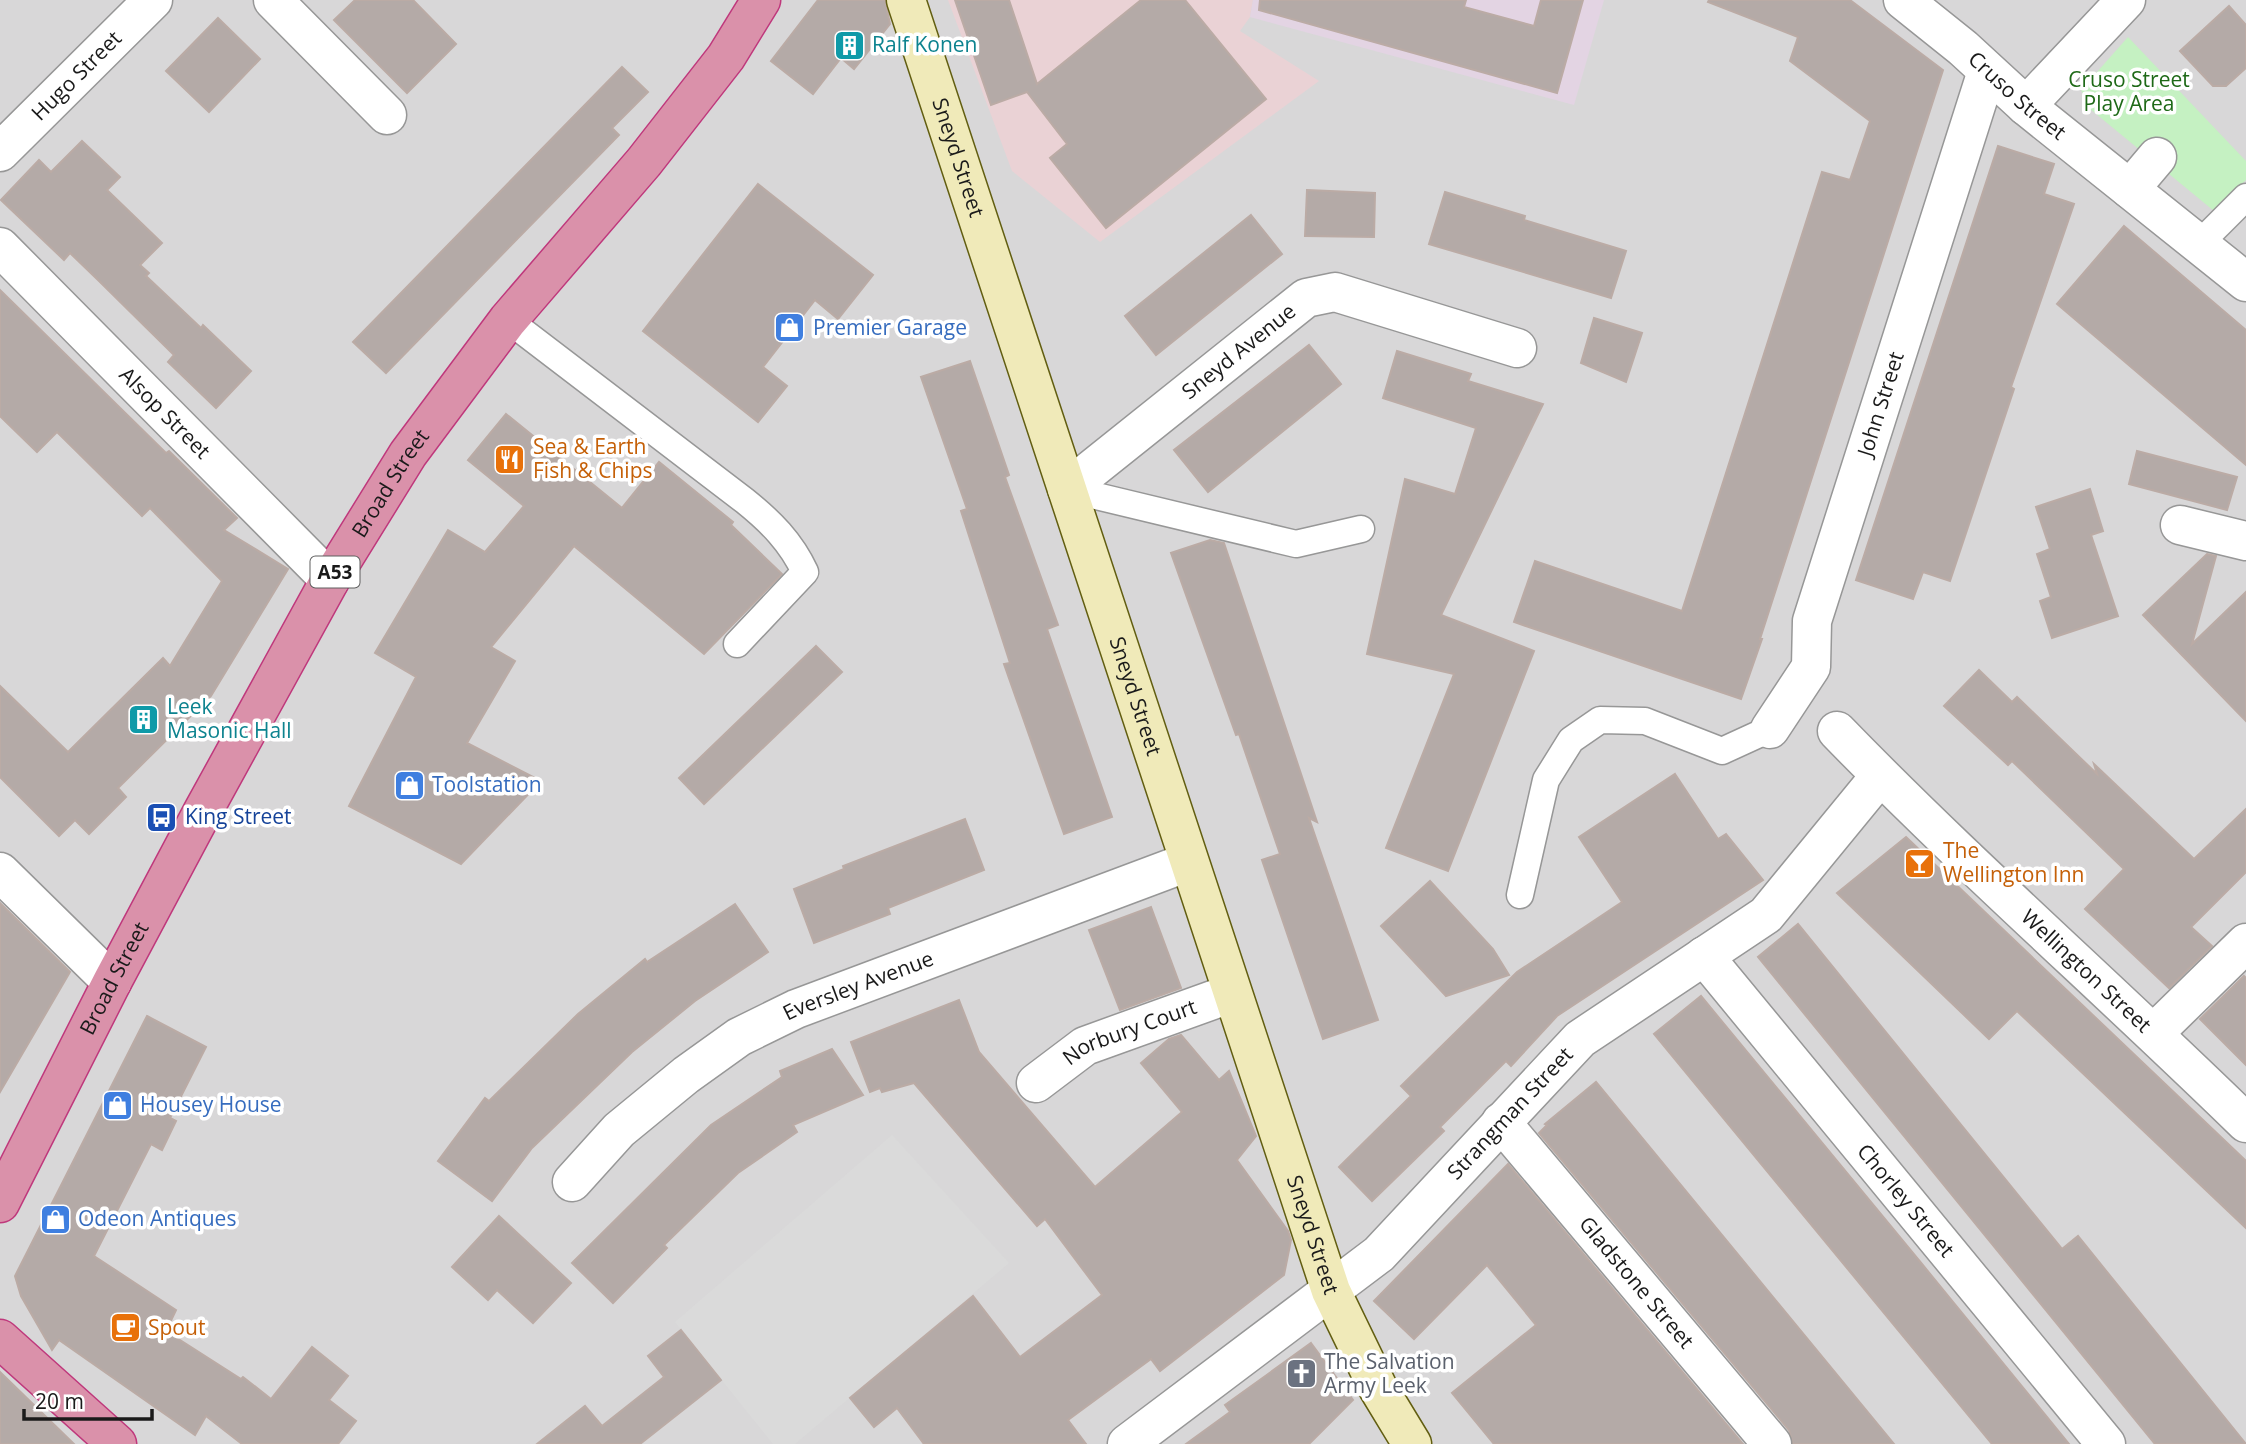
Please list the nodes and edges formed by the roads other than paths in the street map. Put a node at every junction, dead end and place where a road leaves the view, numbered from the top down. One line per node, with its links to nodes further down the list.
1 (153, 0): 10 (street, Hugo Street)
2 (273, 0): 9 (street)
3 (761, 0): 16 (highway, Broad Street / A53)
4 (906, 0): 18 (street, Sneyd Street)
5 (1903, 0): 7 (street, Cruso Street)
6 (2126, 0): 8 (street)
7 (1987, 72): 8 (street, Cruso Street); 24 (street, John Street)
8 (2026, 106): 12 (street, Cruso Street)
9 (387, 115)
10 (0, 152)
11 (2157, 157): 12 (street)
12 (2130, 189): 15 (street, Cruso Street)
13 (2246, 197): 15 (lane)
14 (0, 247): 22 (street, Alsop Street)
15 (2223, 264)
16 (508, 320): 22 (highway, Broad Street / A53); 23 (lane)
17 (1517, 348): 18 (street, Sneyd Avenue)
18 (1067, 489): 20 (lane); 27 (street, Sneyd Street)
19 (2180, 525): 21 (street)
20 (1361, 529)
21 (2246, 541)
22 (330, 580): 32 (highway, Broad Street / A53)
23 (737, 644)
24 (1770, 729): 29 (lane)
25 (1836, 731): 26 (street, Wellington Street)
26 (1880, 776): 31 (street, Strangman Street); 34 (street, Wellington Street)
27 (1188, 862): 33 (street, Sneyd Street); 38 (street, Eversley Avenue)
28 (0, 872): 32 (street)
29 (1520, 895)
30 (2246, 943): 34 (street)
31 (1704, 956): 36 (street, Strangman Street); 46 (street, Chorley Street)
32 (112, 982): 39 (highway, Broad Street / A53)
33 (1232, 993): 35 (street, Norbury Court); 40 (street, Sneyd Street)
34 (2154, 1033): 37 (street, Wellington Street)
35 (1037, 1083)
36 (1501, 1122): 40 (street, Strangman Street); 45 (street, Gladstone Street)
37 (2246, 1123)
38 (572, 1182)
39 (0, 1203)
40 (1331, 1291): 43 (street, Strangman Street); 44 (street, Sneyd Street)
41 (0, 1339): 42 (highway)
42 (117, 1444)
43 (1127, 1444)
44 (1412, 1444)
45 (1772, 1444)
46 (2106, 1444)

